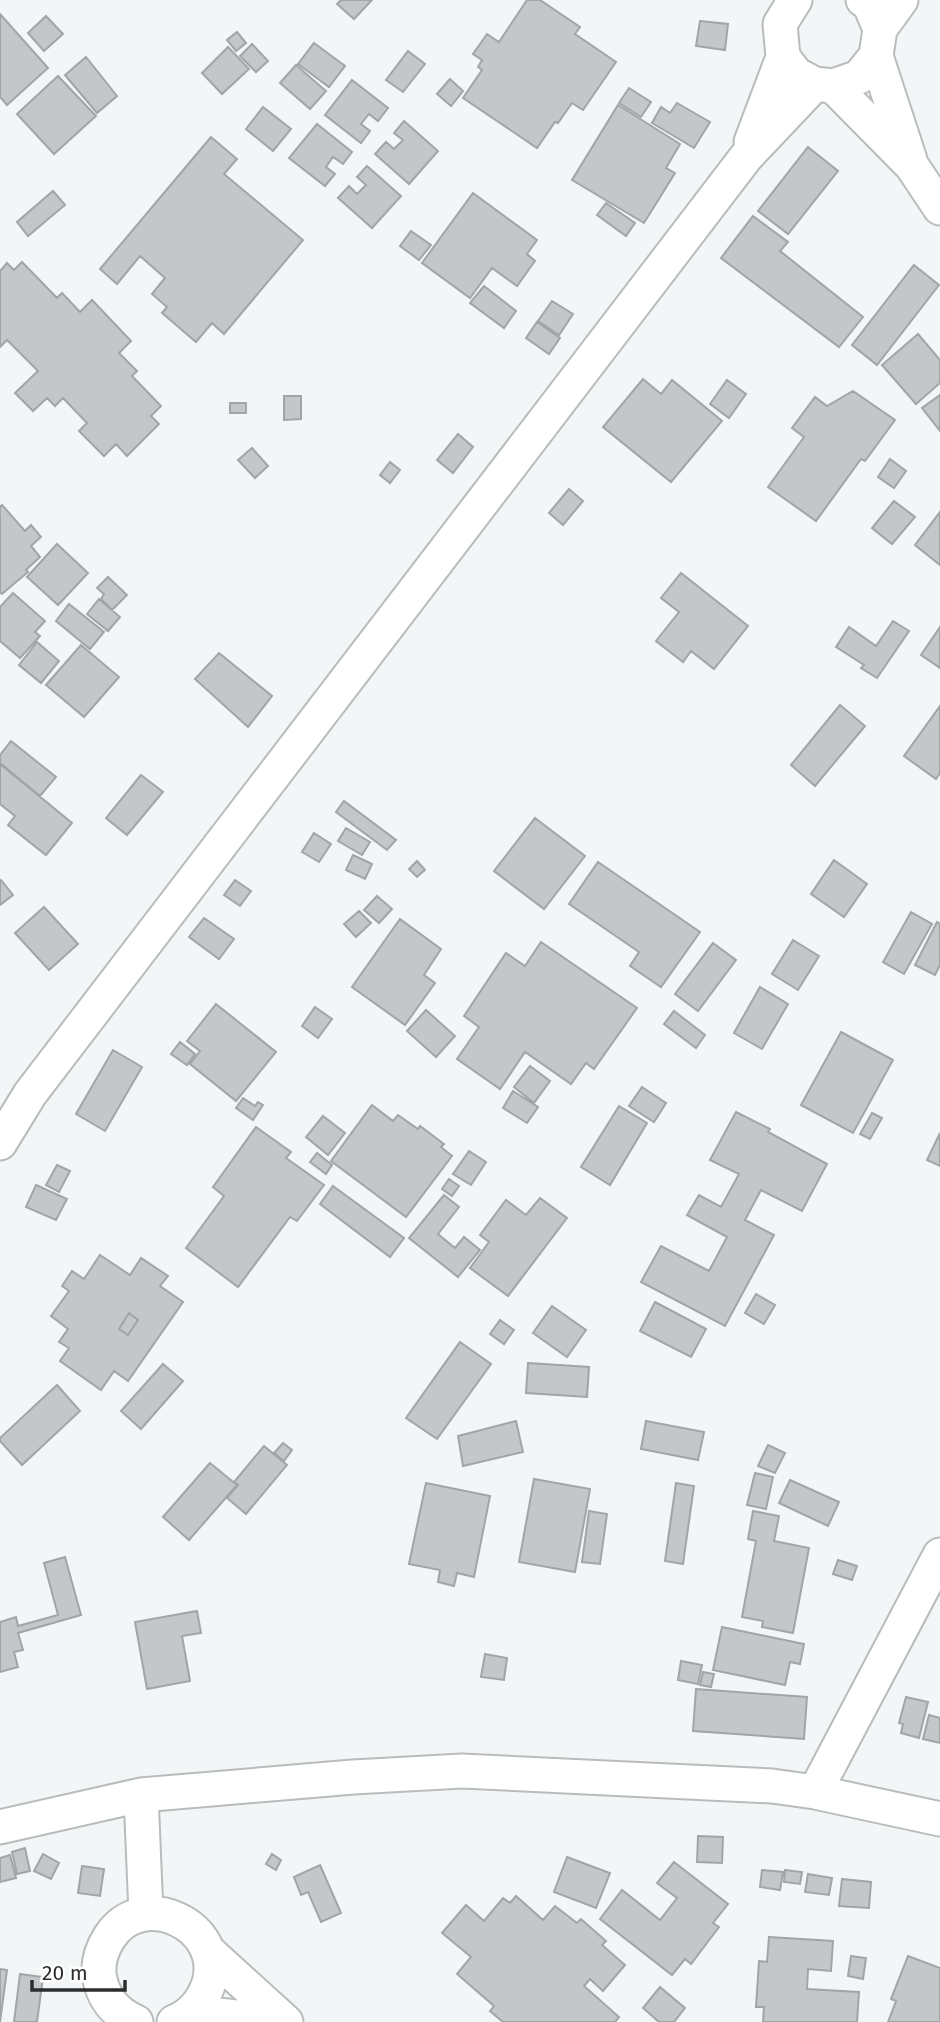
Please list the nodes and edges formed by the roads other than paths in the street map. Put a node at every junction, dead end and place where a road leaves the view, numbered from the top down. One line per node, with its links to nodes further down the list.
1 (863, 0): 4 (street)
2 (901, 0): 4 (street)
3 (787, 5): 5 (street)
4 (878, 42): 6 (street); 8 (street)
5 (783, 57): 6 (street); 7 (street)
6 (824, 85): 7 (street); 8 (street)
7 (746, 157): 10 (street)
8 (912, 166): 9 (street)
9 (940, 208)
10 (0, 1143)
11 (940, 1555): 12 (street)
12 (815, 1792): 13 (street); 14 (street)
13 (141, 1795): 15 (street); 16 (street)
14 (940, 1819)
15 (0, 1827)
16 (146, 1914): 17 (street); 18 (street)
17 (209, 1952): 19 (street); 21 (street)
18 (105, 2012): 20 (street)
19 (183, 2017): 21 (street)
20 (136, 2022)
21 (285, 2022)

